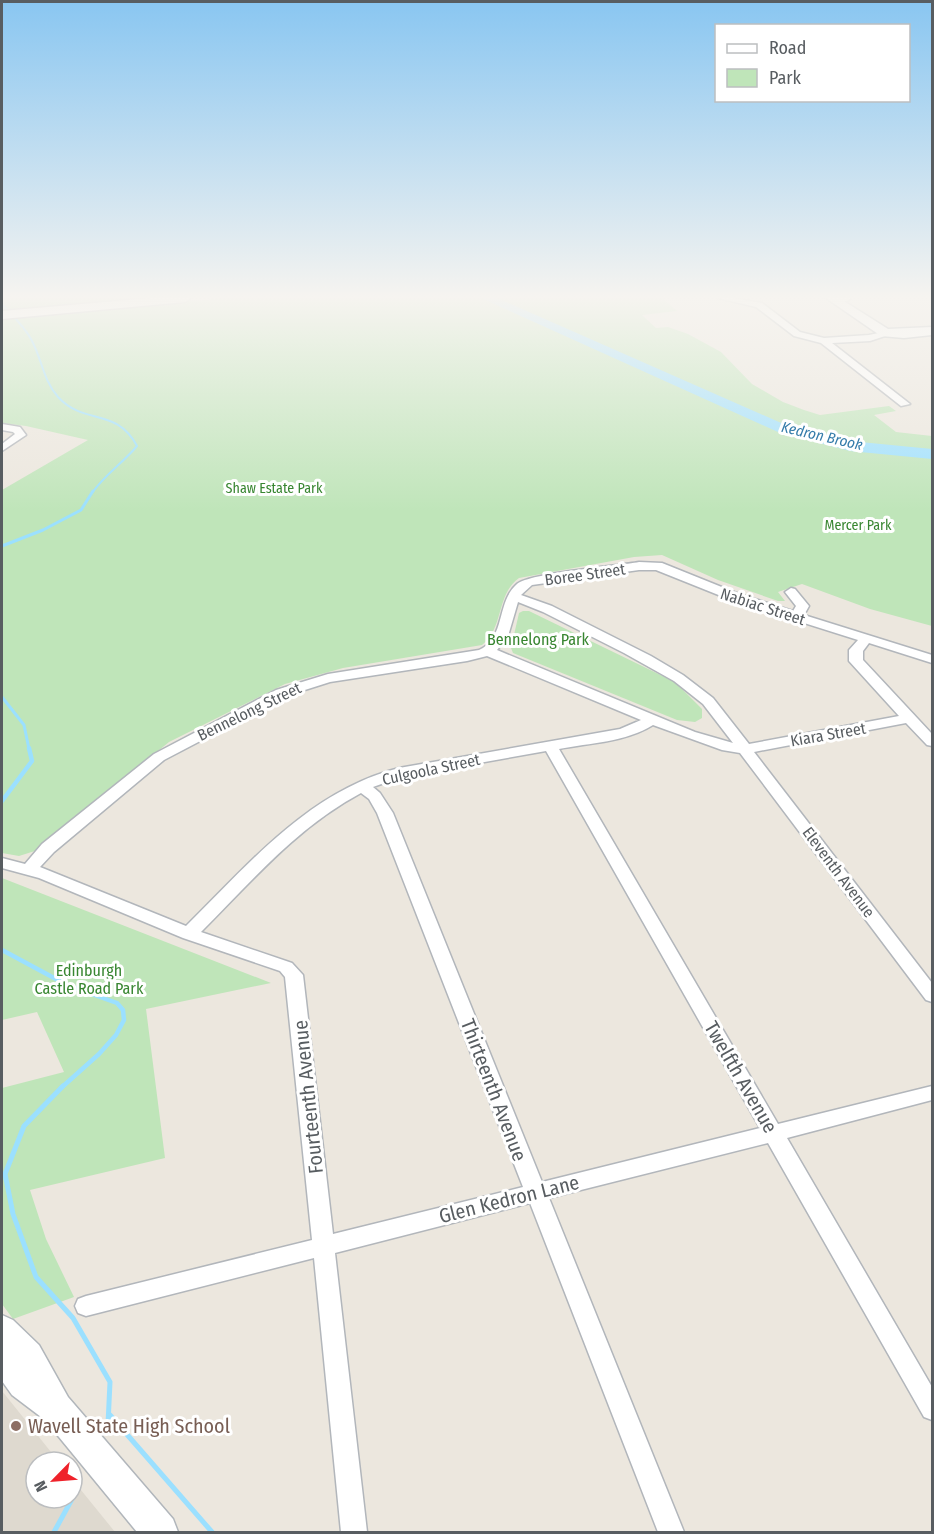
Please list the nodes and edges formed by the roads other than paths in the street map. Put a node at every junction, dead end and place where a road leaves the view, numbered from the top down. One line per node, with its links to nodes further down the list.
1 (861, 370): 2 (street)
2 (905, 404)
3 (2, 427): 4 (street)
4 (2, 448)
5 (662, 567): 7 (street, Boree Street); 8 (street, Nabiac Street)
6 (791, 592): 8 (street)
7 (515, 598): 10 (street); 16 (street, Eleventh Avenue)
8 (796, 617): 9 (street, Nabiac Street)
9 (866, 639): 11 (street, Nabiac Street); 12 (street)
10 (487, 651): 13 (street); 19 (street, Bennelong Street)
11 (933, 659)
12 (910, 718): 14 (street); 16 (street, Kiara Street)
13 (652, 719): 15 (street, Culgoola Street); 16 (street)
14 (933, 742)
15 (550, 746): 17 (street, Culgoola Street); 23 (street, Twelfth Avenue)
16 (746, 749): 21 (street, Eleventh Avenue)
17 (363, 787): 20 (street, Culgoola Street); 24 (street, Thirteenth Avenue)
18 (2, 863): 19 (street, Fourteenth Avenue)
19 (29, 869): 20 (street, Fourteenth Avenue)
20 (189, 934): 25 (street, Fourteenth Avenue)
21 (933, 995)
22 (933, 1093): 23 (street, Glen Kedron Lane)
23 (774, 1133): 24 (street, Glen Kedron Lane); 30 (street, Twelfth Avenue)
24 (535, 1192): 25 (street, Glen Kedron Lane); 33 (street, Thirteenth Avenue)
25 (324, 1245): 26 (street, Glen Kedron Lane); 32 (street, Fourteenth Avenue)
26 (86, 1306)
27 (2, 1330): 29 (street)
28 (2, 1356): 29 (street)
29 (57, 1408): 31 (street)
30 (933, 1408)
31 (160, 1533)
32 (354, 1533)
33 (671, 1533)

